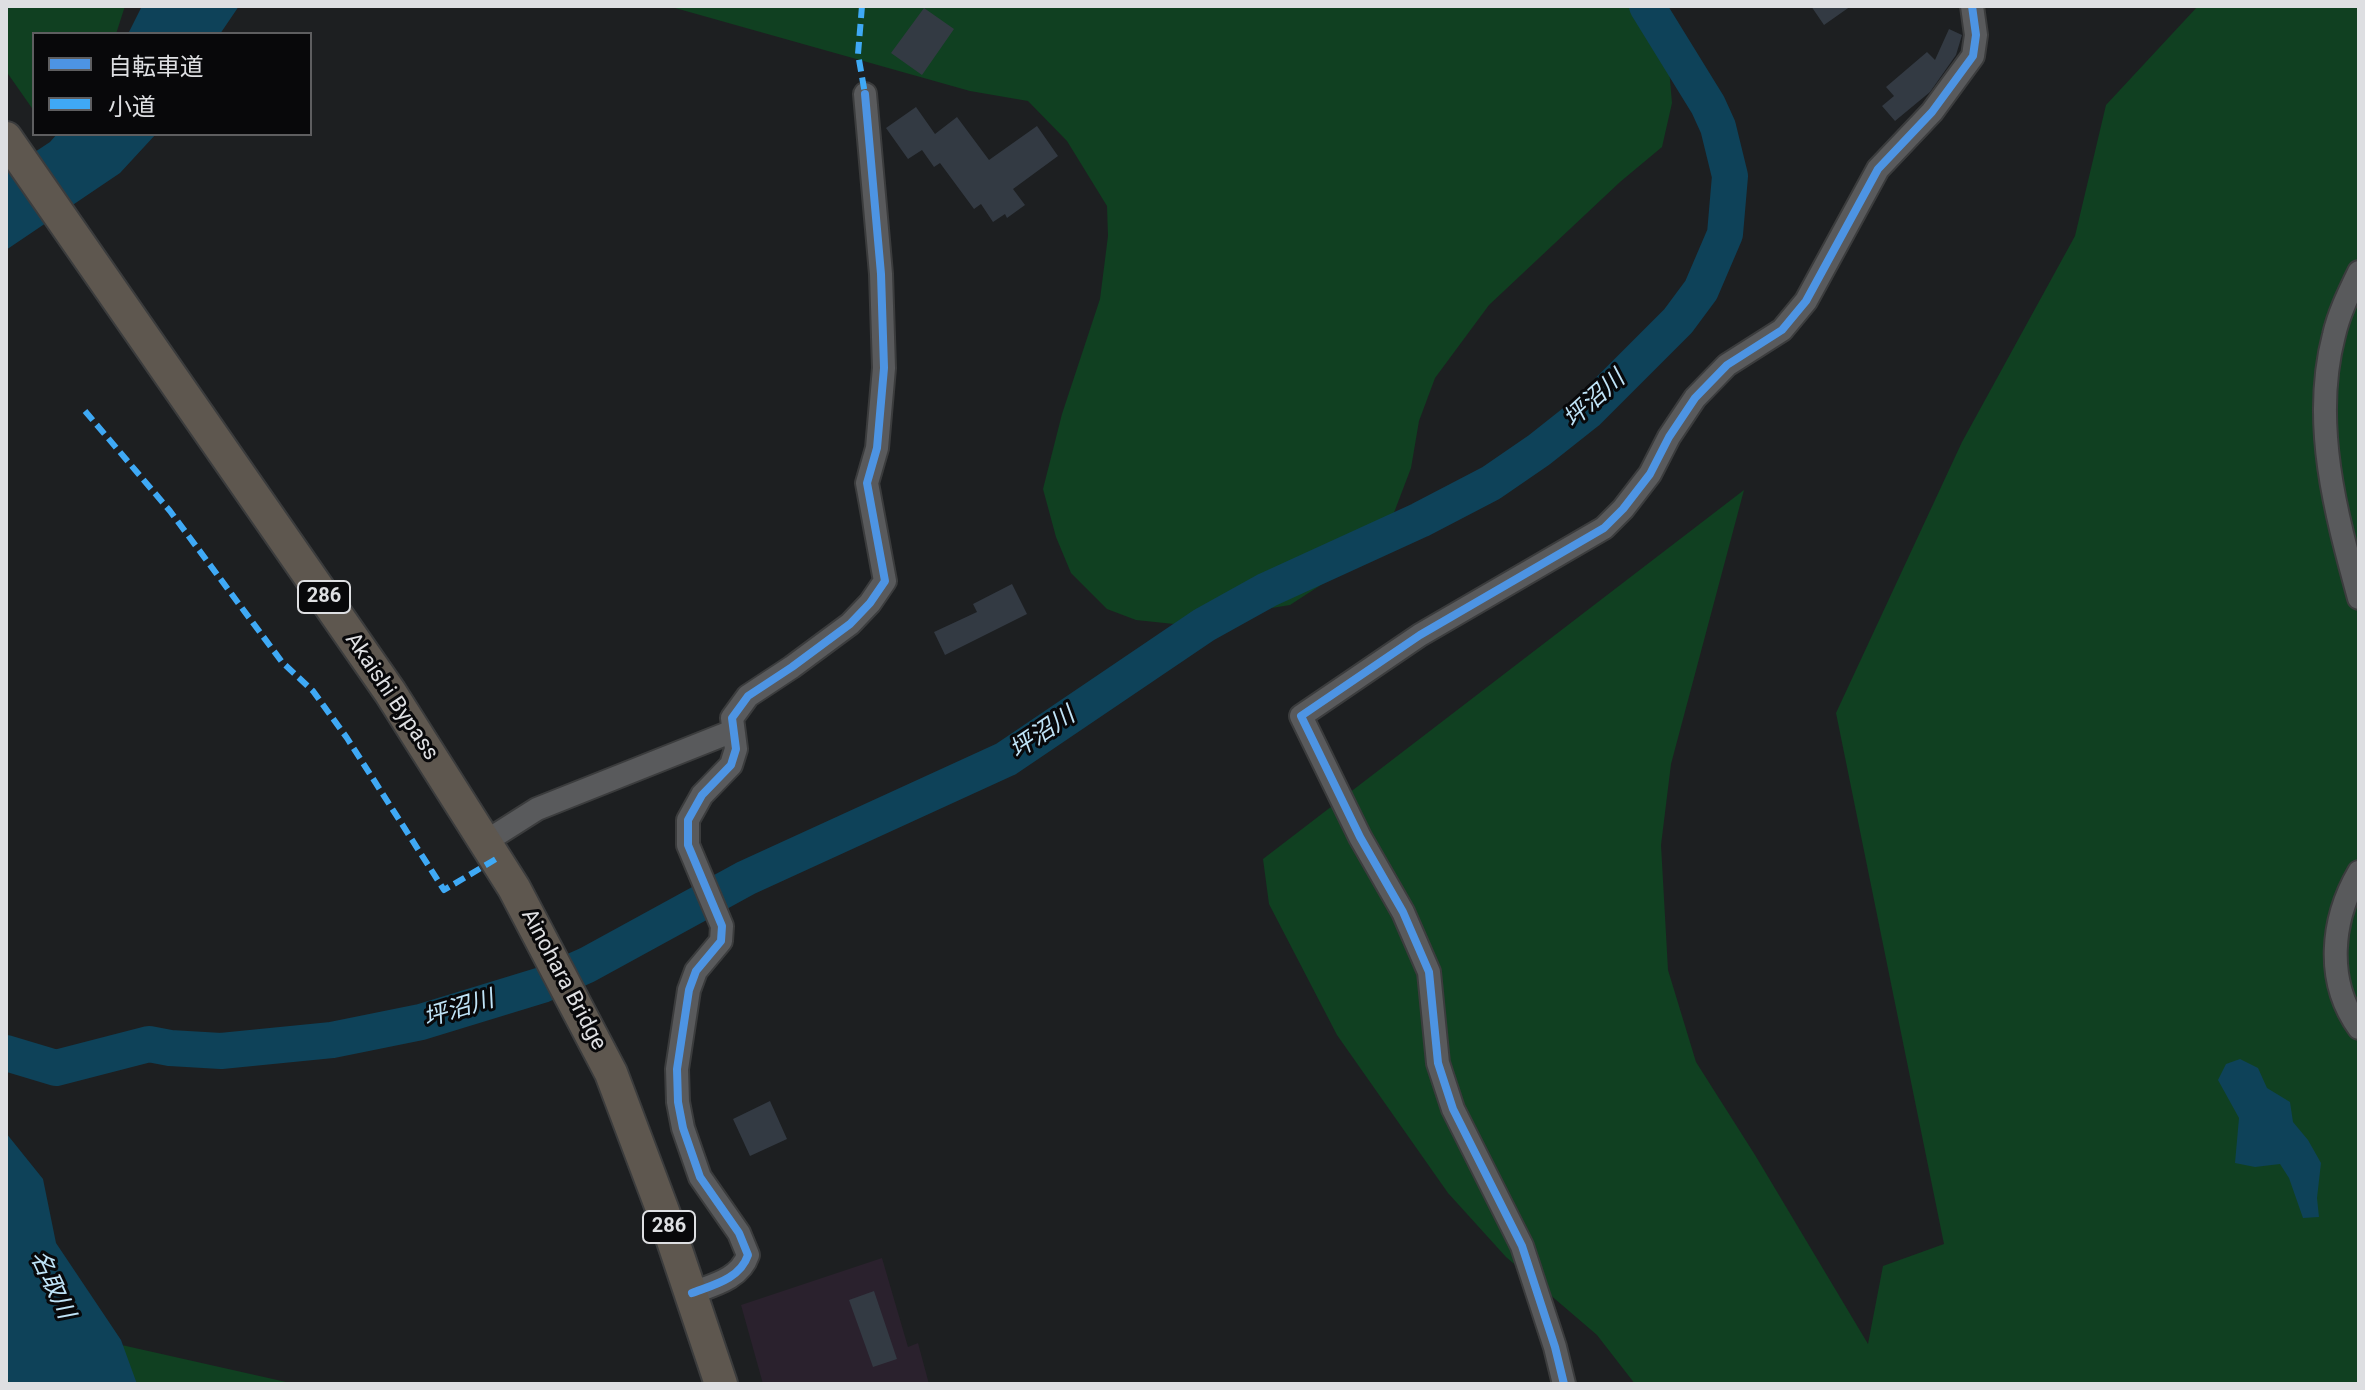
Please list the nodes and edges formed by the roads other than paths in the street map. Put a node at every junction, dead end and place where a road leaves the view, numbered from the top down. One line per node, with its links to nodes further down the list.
1 (1972, 6): 13 (street)
2 (865, 94): 6 (street)
3 (6, 138): 7 (highway, Akaishi Bypass / 286)
4 (2359, 272): 5 (street)
5 (2359, 598)
6 (733, 731): 7 (street); 11 (street)
7 (485, 842): 9 (highway, Akaishi Bypass / 286)
8 (2359, 872): 10 (street)
9 (514, 888): 11 (highway, Ainohara Bridge / 286)
10 (2359, 1028)
11 (692, 1293): 12 (highway, 286)
12 (721, 1384)
13 (1564, 1384)

